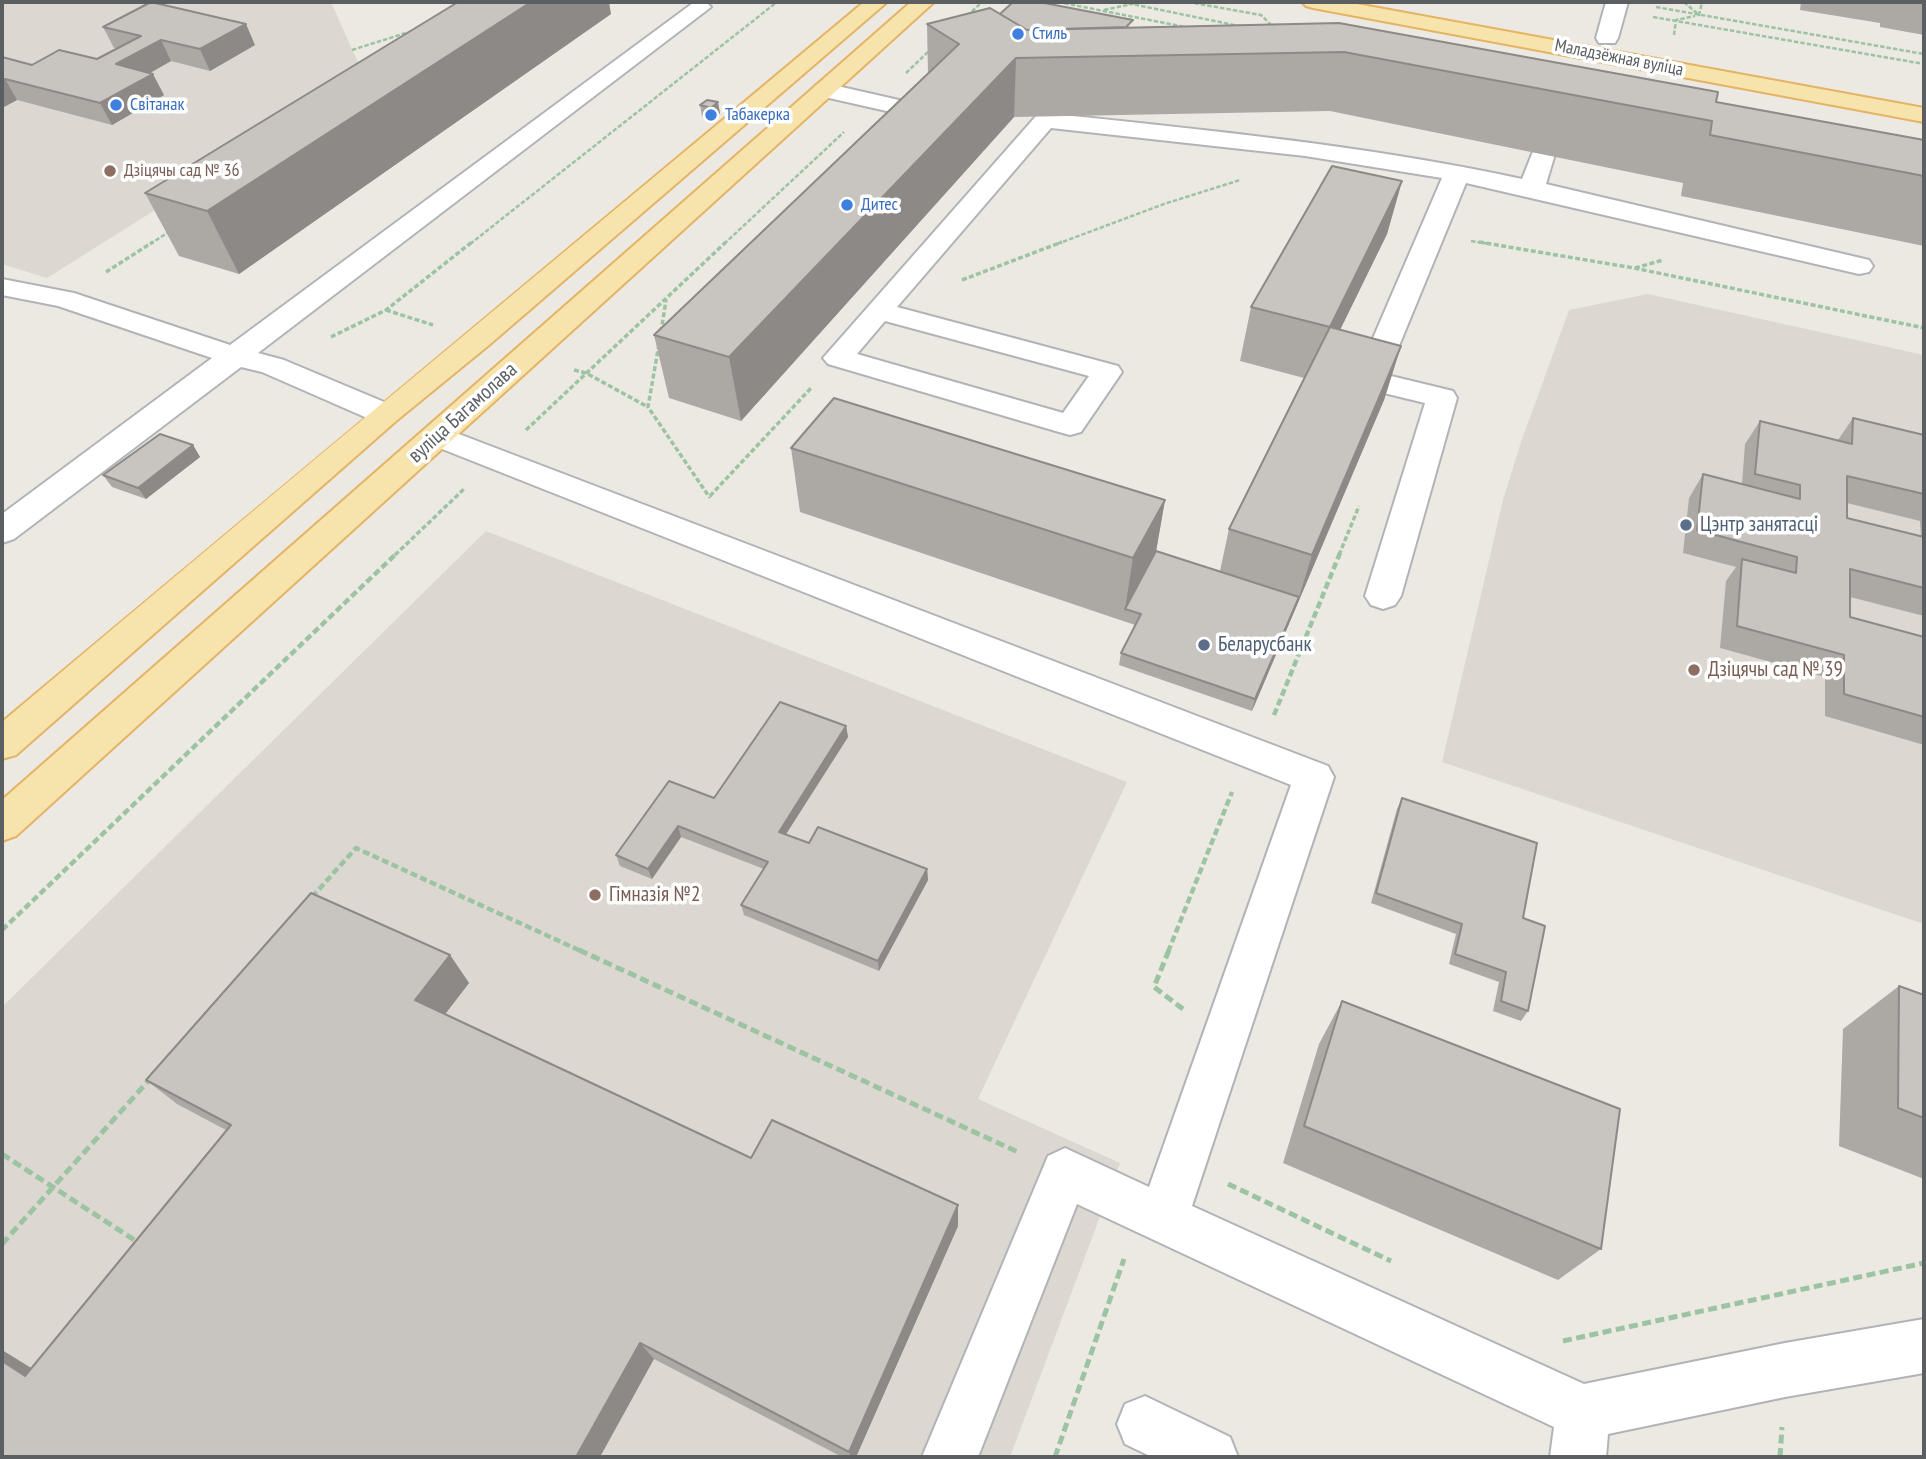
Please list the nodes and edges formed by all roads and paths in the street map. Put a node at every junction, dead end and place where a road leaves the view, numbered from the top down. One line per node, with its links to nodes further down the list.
1 (876, 2): 42 (main road, вуліца Багамолава)
2 (923, 2): 25 (main road, вуліца Багамолава)
3 (1058, 2): 15 (path)
4 (1122, 2): 11 (path)
5 (1140, 2): 11 (path)
6 (1188, 2): 20 (path)
7 (1313, 2): 28 (main road, Маладзёжная вуліца)
8 (1408, 2): 21 (main road, Маладзёжная вуліца)
9 (1684, 2): 16 (path)
10 (1702, 2): 16 (path)
11 (1130, 4): 15 (path); 17 (path)
12 (1616, 6): 21 (lane); 24 (path)
13 (1652, 7): 16 (path)
14 (700, 8): 40 (lane)
15 (1103, 11): 18 (path)
16 (1699, 15): 23 (path)
17 (1242, 26)
18 (1189, 28)
19 (414, 30): 22 (path)
20 (1267, 31)
21 (1607, 38): 26 (main road, Маладзёжная вуліца)
22 (352, 50)
23 (1924, 54)
24 (1924, 64)
25 (824, 90): 27 (lane); 43 (main road, вуліца Багамолава)
26 (1924, 94)
27 (913, 110)
28 (1924, 115)
29 (1543, 154): 32 (lane)
30 (1457, 173): 32 (lane); 39 (lane); 45 (lane)
31 (1247, 178): 35 (path)
32 (1532, 188): 34 (lane)
33 (180, 225): 37 (path)
34 (1859, 266)
35 (957, 282)
36 (2, 287): 37 (lane)
37 (64, 299): 40 (lane)
38 (666, 299): 41 (path)
39 (879, 311): 41 (lane); 41 (lane)
40 (234, 356): 42 (lane); 44 (lane)
41 (838, 358)
42 (385, 414): 43 (main road); 46 (main road, вуліца Багамолава)
43 (438, 436): 47 (main road, вуліца Багамолава); 51 (lane)
44 (2, 531)
45 (1383, 596)
46 (2, 744)
47 (2, 824)
48 (310, 900): 52 (path)
49 (153, 1075): 53 (path)
50 (2, 1154): 53 (path)
51 (1183, 1162): 54 (lane); 58 (path)
52 (1065, 1173): 54 (lane); 63 (lane)
53 (51, 1188): 55 (path); 56 (path)
54 (1153, 1214): 62 (lane); 64 (path)
55 (2, 1244)
56 (146, 1247)
57 (1924, 1263): 59 (path)
58 (1401, 1265)
59 (1559, 1342)
60 (1924, 1346): 62 (lane)
61 (1144, 1424): 65 (lane)
62 (1580, 1435)
63 (950, 1457)
64 (1055, 1457)
65 (1210, 1457)

